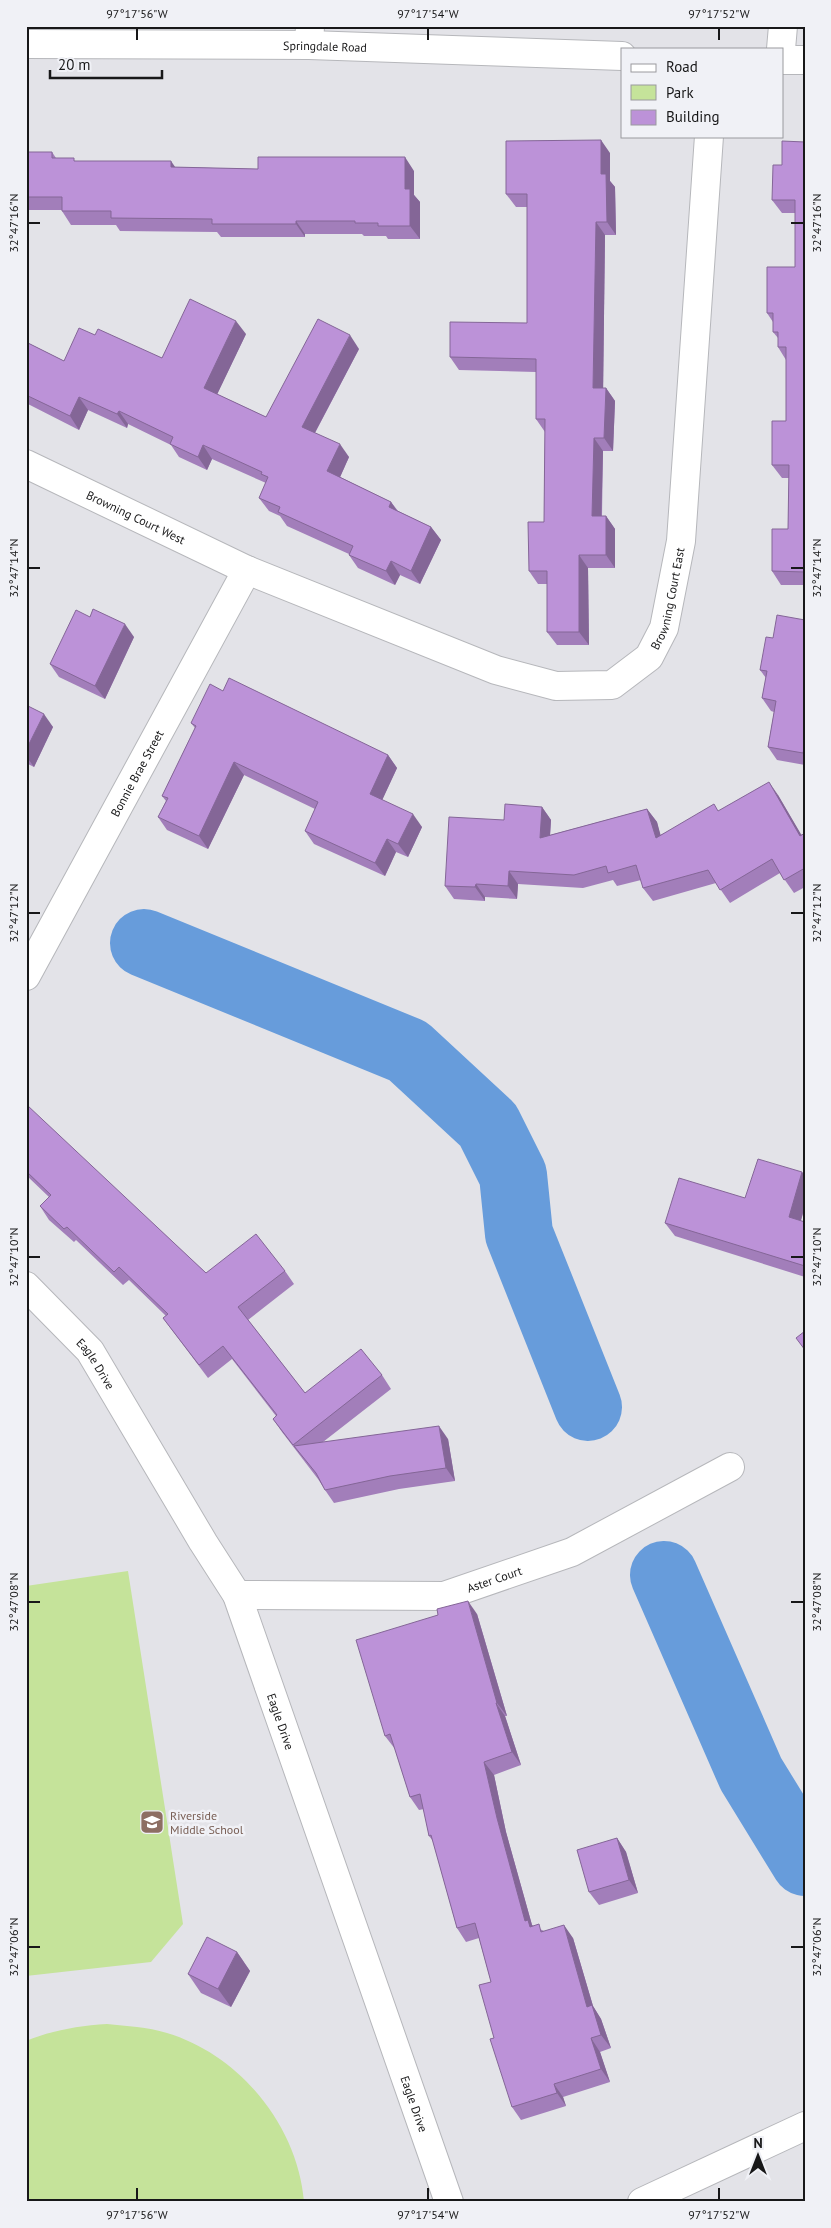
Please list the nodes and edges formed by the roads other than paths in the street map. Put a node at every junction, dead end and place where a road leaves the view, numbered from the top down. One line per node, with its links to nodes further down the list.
1 (783, 26): 4 (street)
2 (309, 36): 3 (street, Springdale Road); 5 (street, Springdale Road)
3 (26, 44)
4 (781, 48)
5 (621, 56)
6 (784, 60): 7 (street)
7 (805, 60)
8 (709, 138): 10 (street, Browning Court East)
9 (26, 464): 10 (street, Browning Court West)
10 (247, 570): 11 (street, Bonnie Brae Street)
11 (26, 976)
12 (26, 1286): 14 (street, Eagle Drive)
13 (730, 1467): 14 (street, Aster Court)
14 (237, 1595): 16 (street, Eagle Drive)
15 (805, 2126): 17 (street)
16 (449, 2202)
17 (642, 2202)

